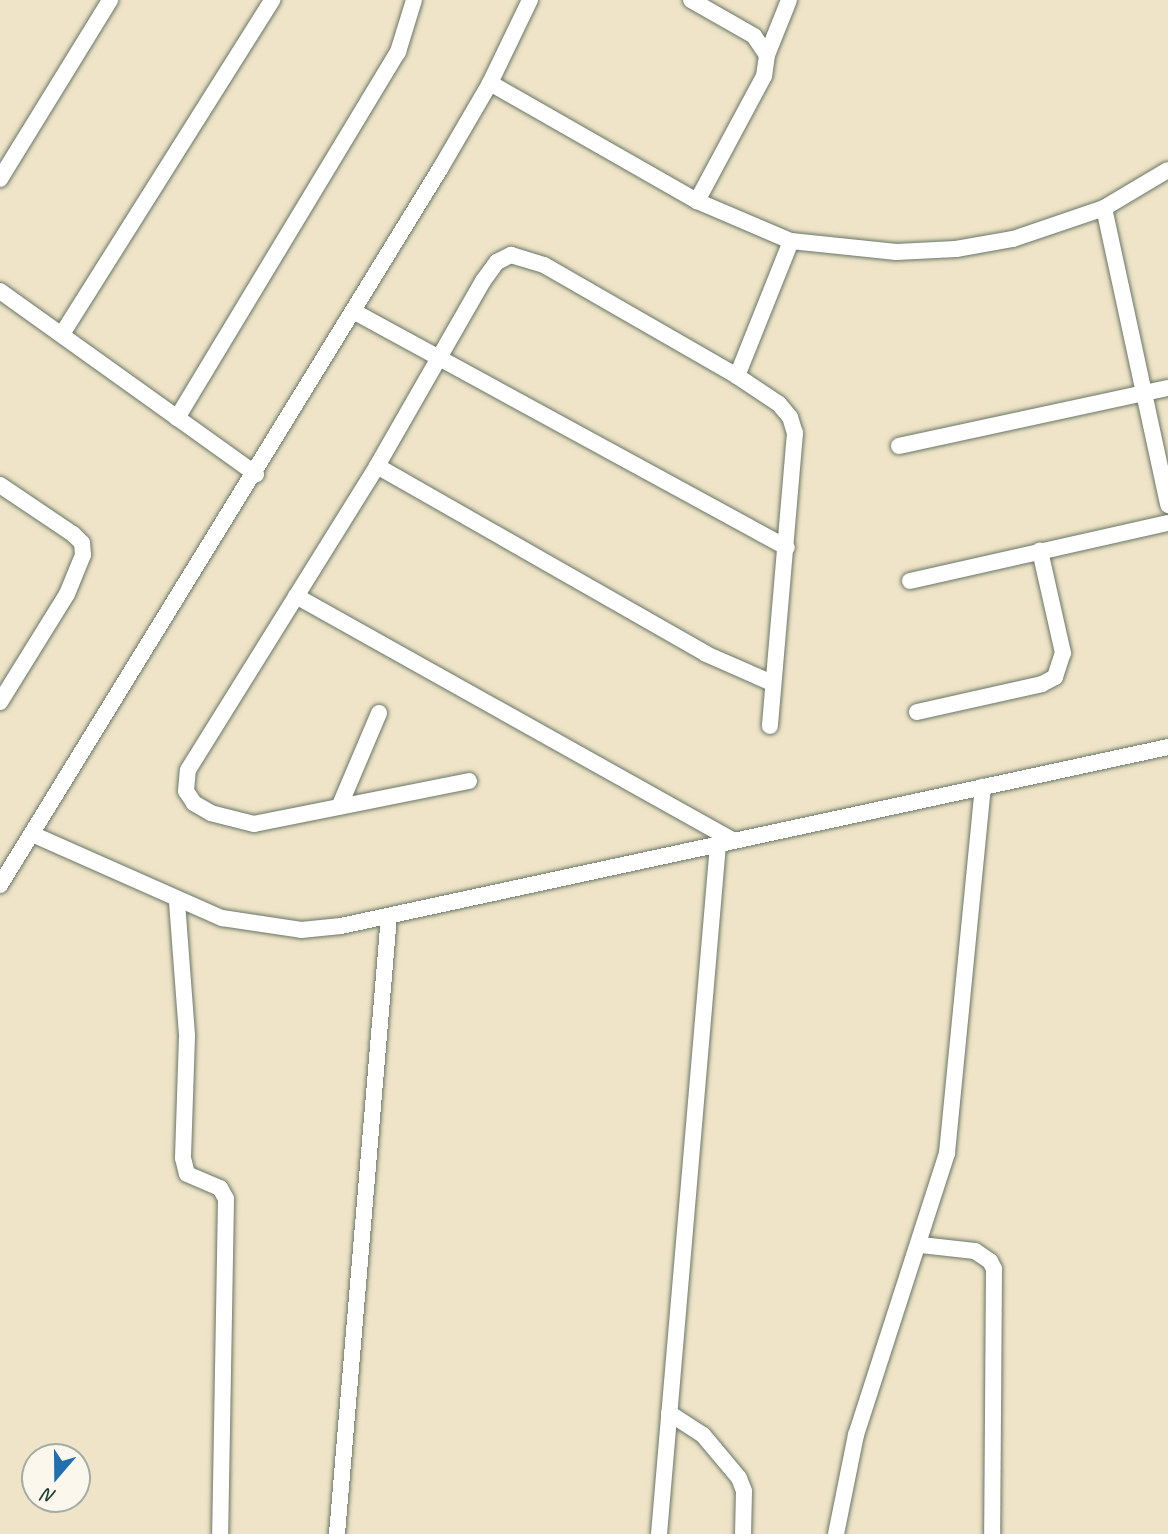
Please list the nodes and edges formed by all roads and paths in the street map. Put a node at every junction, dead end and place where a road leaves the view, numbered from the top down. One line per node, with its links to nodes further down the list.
1 (110, 0): 10 (street)
2 (272, 0): 16 (street)
3 (414, 0): 21 (street)
4 (530, 0): 8 (street)
5 (691, 0): 7 (street)
6 (789, 0): 7 (street)
7 (767, 55): 11 (street)
8 (490, 83): 11 (street); 15 (street)
9 (1168, 170): 12 (street)
10 (0, 179)
11 (697, 201): 13 (street)
12 (1104, 208): 13 (street); 20 (street)
13 (792, 241): 18 (street)
14 (0, 291): 16 (street)
15 (353, 311): 17 (street); 24 (street)
16 (62, 334): 21 (street)
17 (441, 357): 18 (street); 23 (street); 28 (street)
18 (737, 376): 28 (street)
19 (1168, 388): 20 (street)
20 (1144, 394): 22 (street); 26 (street)
21 (177, 418): 24 (street)
22 (899, 446)
23 (377, 466): 31 (street); 32 (street)
24 (256, 474): 41 (street)
25 (0, 485): 33 (street)
26 (1168, 505)
27 (1168, 523): 29 (street)
28 (787, 548): 32 (street)
29 (1040, 551): 30 (street); 34 (street)
30 (910, 581)
31 (296, 596): 40 (street); 42 (street)
32 (772, 684): 36 (street)
33 (0, 702)
34 (917, 712)
35 (379, 713): 40 (street)
36 (770, 726)
37 (1168, 747): 39 (street)
38 (469, 781): 40 (street)
39 (983, 787): 42 (street); 46 (street)
40 (340, 805)
41 (32, 834): 43 (street); 44 (street)
42 (726, 842): 45 (street); 47 (street)
43 (0, 886)
44 (177, 902): 45 (street); 48 (street)
45 (389, 916): 49 (street)
46 (920, 1245): 52 (street); 53 (street)
47 (669, 1413): 50 (street); 51 (street)
48 (220, 1534)
49 (337, 1534)
50 (659, 1534)
51 (743, 1534)
52 (836, 1534)
53 (992, 1534)

